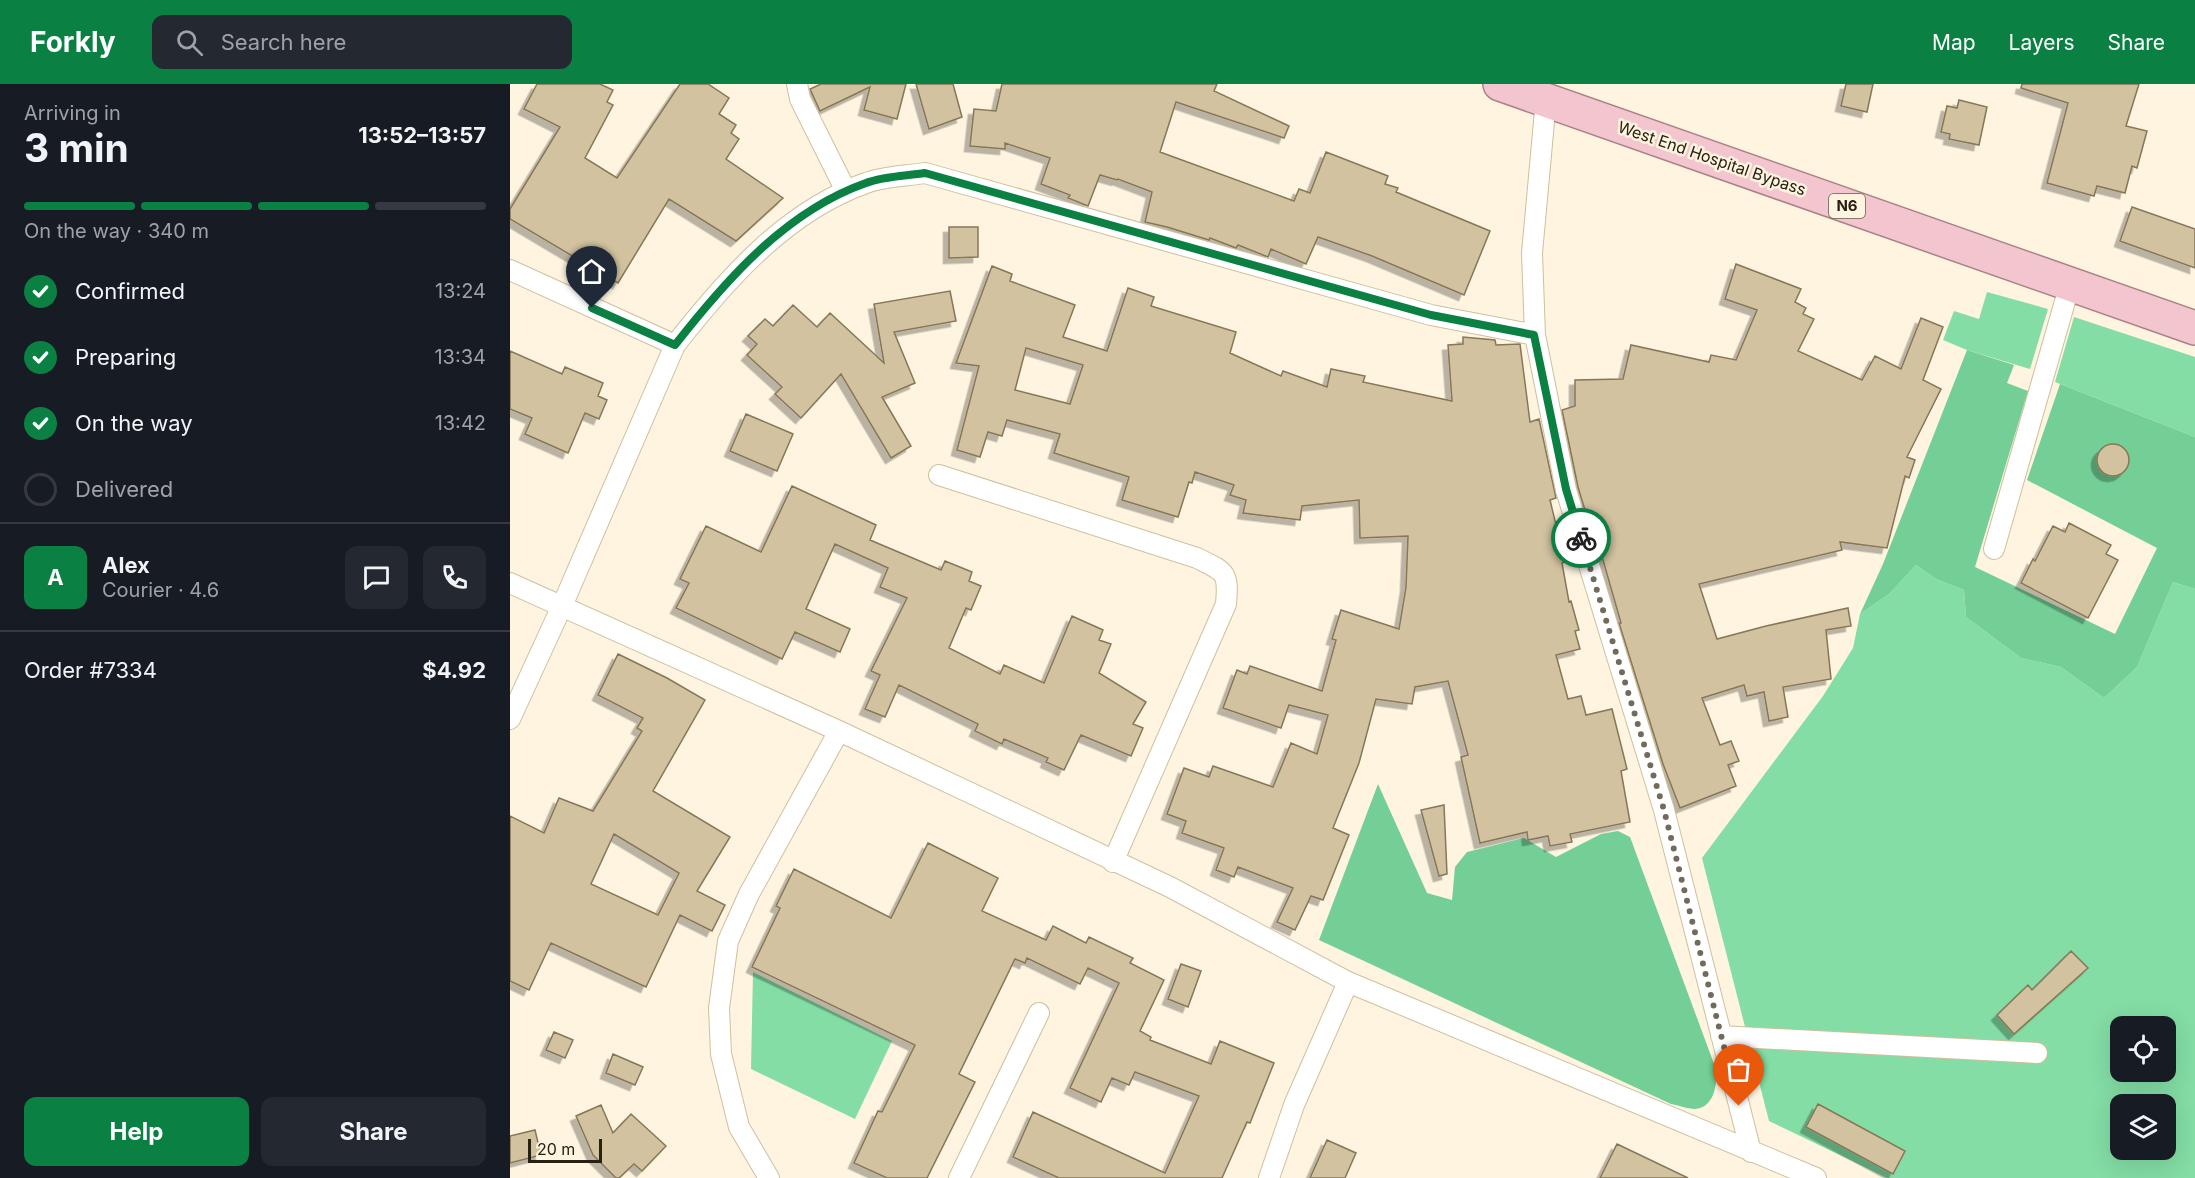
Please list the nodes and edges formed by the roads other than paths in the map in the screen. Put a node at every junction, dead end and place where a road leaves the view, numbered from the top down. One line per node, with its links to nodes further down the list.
1 (797, 84): 4 (street)
2 (1500, 84): 3 (highway, West End Hospital Bypass / N6)
3 (1546, 100): 6 (highway, West End Hospital Bypass / N6); 8 (street)
4 (846, 191): 8 (street); 9 (street)
5 (510, 270): 9 (street)
6 (2070, 284): 7 (highway, West End Hospital Bypass / N6); 11 (street)
7 (2195, 328)
8 (1534, 335): 19 (street)
9 (675, 345): 13 (street)
10 (939, 475): 16 (street)
11 (1994, 549)
12 (510, 583): 13 (street)
13 (562, 606): 14 (street); 15 (street)
14 (510, 719)
15 (839, 732): 16 (street); 22 (street)
16 (1113, 862): 17 (street)
17 (1348, 982): 21 (street); 24 (street)
18 (1039, 1013): 23 (street)
19 (1721, 1036): 20 (street); 21 (street)
20 (2037, 1053)
21 (1751, 1152): 25 (street)
22 (769, 1178)
23 (959, 1178)
24 (1269, 1178)
25 (1816, 1178)

